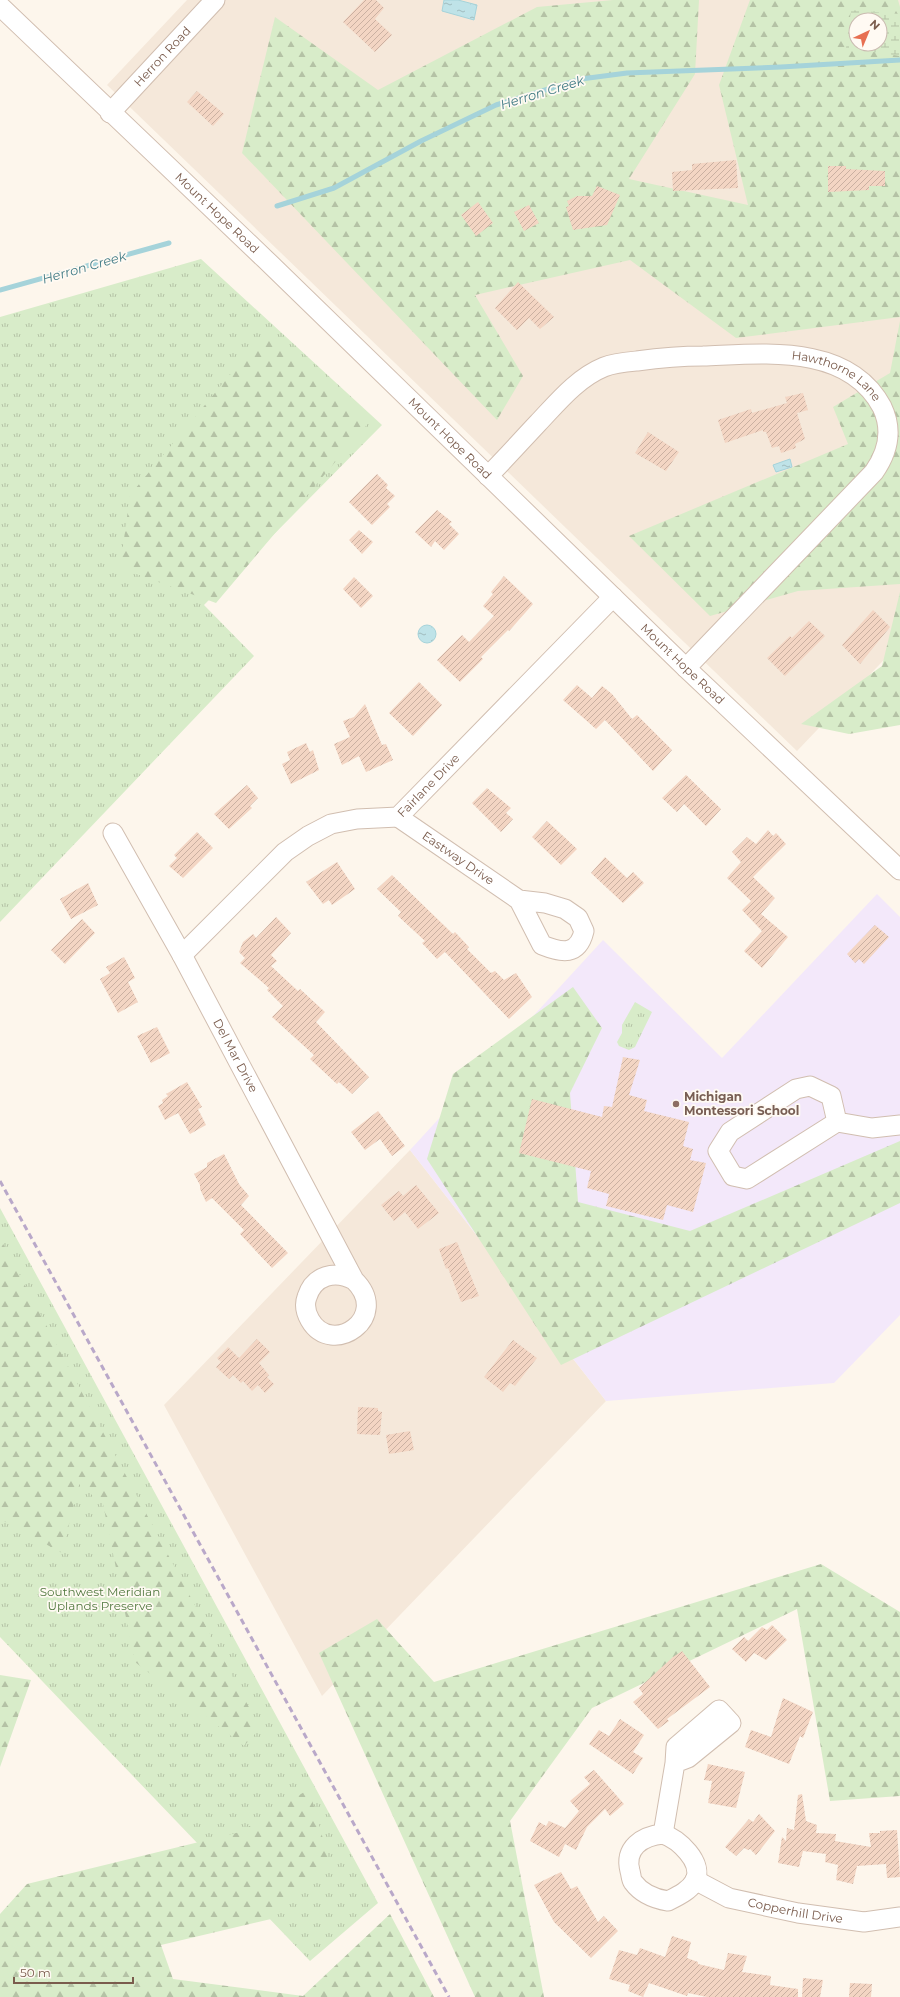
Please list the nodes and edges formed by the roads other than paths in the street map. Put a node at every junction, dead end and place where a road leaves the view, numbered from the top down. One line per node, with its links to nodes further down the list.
1 (215, 0): 3 (street, Herron Road)
2 (0, 6): 3 (street, Mount Hope Road)
3 (110, 113): 4 (street, Mount Hope Road)
4 (488, 476): 5 (street, Mount Hope Road); 6 (street, Hawthorne Lane)
5 (613, 597): 6 (street, Mount Hope Road); 7 (street, Fairlane Drive)
6 (686, 668): 9 (street, Mount Hope Road)
7 (398, 817): 10 (street, Eastway Drive); 11 (street, Fairlane Drive)
8 (113, 833): 11 (street, Del Mar Drive)
9 (900, 870)
10 (519, 900)
11 (182, 955): 14 (street, Del Mar Drive)
12 (837, 1122): 12 (street); 13 (street)
13 (900, 1125)
14 (354, 1280)
15 (675, 1763): 16 (street)
16 (663, 1834): 17 (street); 17 (street)
17 (696, 1880): 18 (street, Copperhill Drive)
18 (900, 1917)

